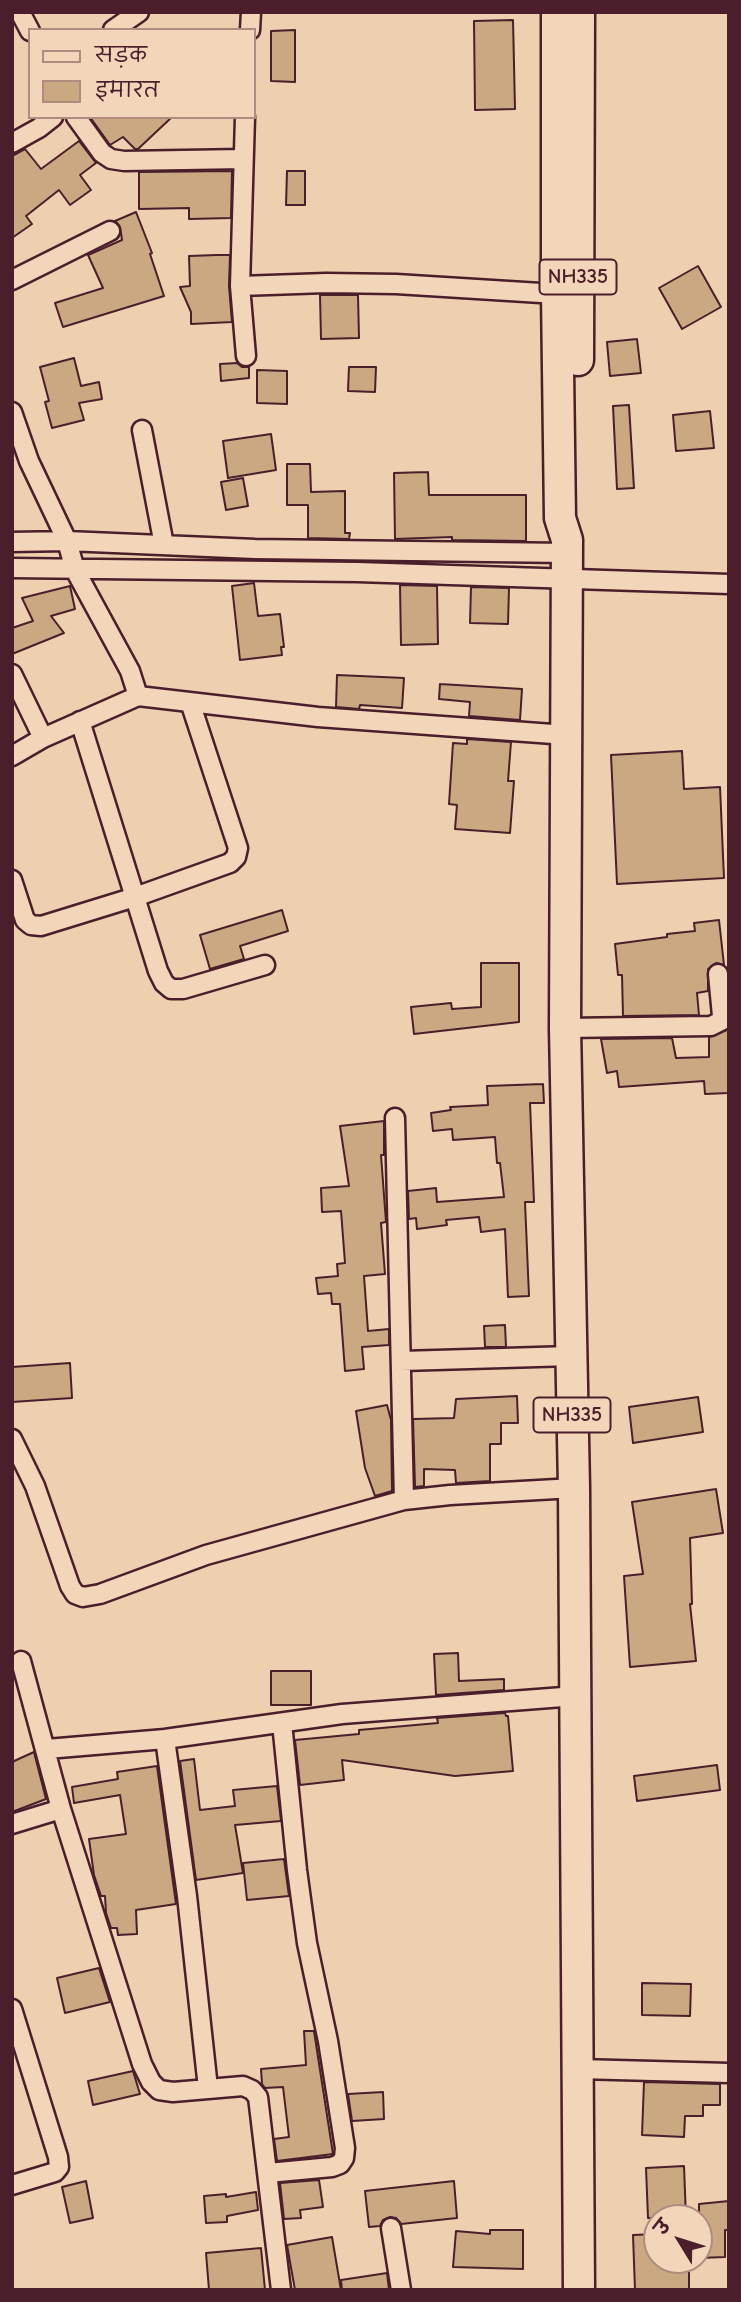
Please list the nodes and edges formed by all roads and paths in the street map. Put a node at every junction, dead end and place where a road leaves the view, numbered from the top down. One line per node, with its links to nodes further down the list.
1 (20, 12): 5 (street)
2 (139, 12): 6 (street)
3 (557, 12): 15 (highway, NH335)
4 (579, 12): 22 (highway, NH335)
5 (28, 28)
6 (116, 28)
7 (50, 119): 10 (street)
8 (77, 119): 11 (street)
9 (245, 119): 11 (street)
10 (12, 143)
11 (243, 159): 14 (street)
12 (110, 230): 13 (street)
13 (12, 280)
14 (240, 286): 15 (street); 16 (street)
15 (557, 294): 22 (highway, NH335)
16 (246, 356)
17 (12, 412): 21 (street)
18 (142, 430): 20 (street)
19 (12, 542): 21 (street)
20 (164, 545): 21 (street); 22 (street)
21 (71, 555): 22 (street); 23 (street); 26 (street)
22 (567, 557): 24 (street); 29 (highway, NH335)
23 (12, 568)
24 (729, 584)
25 (12, 674): 30 (street)
26 (138, 696): 27 (street); 28 (street)
27 (190, 702): 29 (street); 33 (street)
28 (80, 721): 30 (street); 33 (street)
29 (567, 735): 36 (highway, NH335)
30 (43, 738): 31 (street)
31 (12, 756)
32 (12, 880): 33 (street)
33 (135, 897): 34 (street)
34 (265, 965)
35 (718, 974): 36 (street)
36 (565, 1028): 38 (highway, NH335)
37 (395, 1118): 39 (street)
38 (571, 1356): 39 (street); 41 (highway, NH335)
39 (402, 1361): 42 (street)
40 (12, 1439): 42 (street)
41 (574, 1488): 42 (street); 44 (highway, NH335)
42 (404, 1500)
43 (21, 1661): 47 (street)
44 (576, 1696): 45 (street); 51 (highway, NH335)
45 (282, 1723): 46 (street); 54 (street)
46 (165, 1739): 47 (street); 53 (street)
47 (47, 1749): 48 (street)
48 (61, 1809): 49 (street); 53 (street)
49 (12, 1824)
50 (12, 2009): 55 (street)
51 (578, 2068): 52 (street); 59 (highway, NH335)
52 (729, 2073)
53 (208, 2088): 54 (street)
54 (268, 2173): 57 (street)
55 (12, 2185)
56 (391, 2228): 58 (street)
57 (281, 2290)
58 (401, 2290)
59 (579, 2290)

